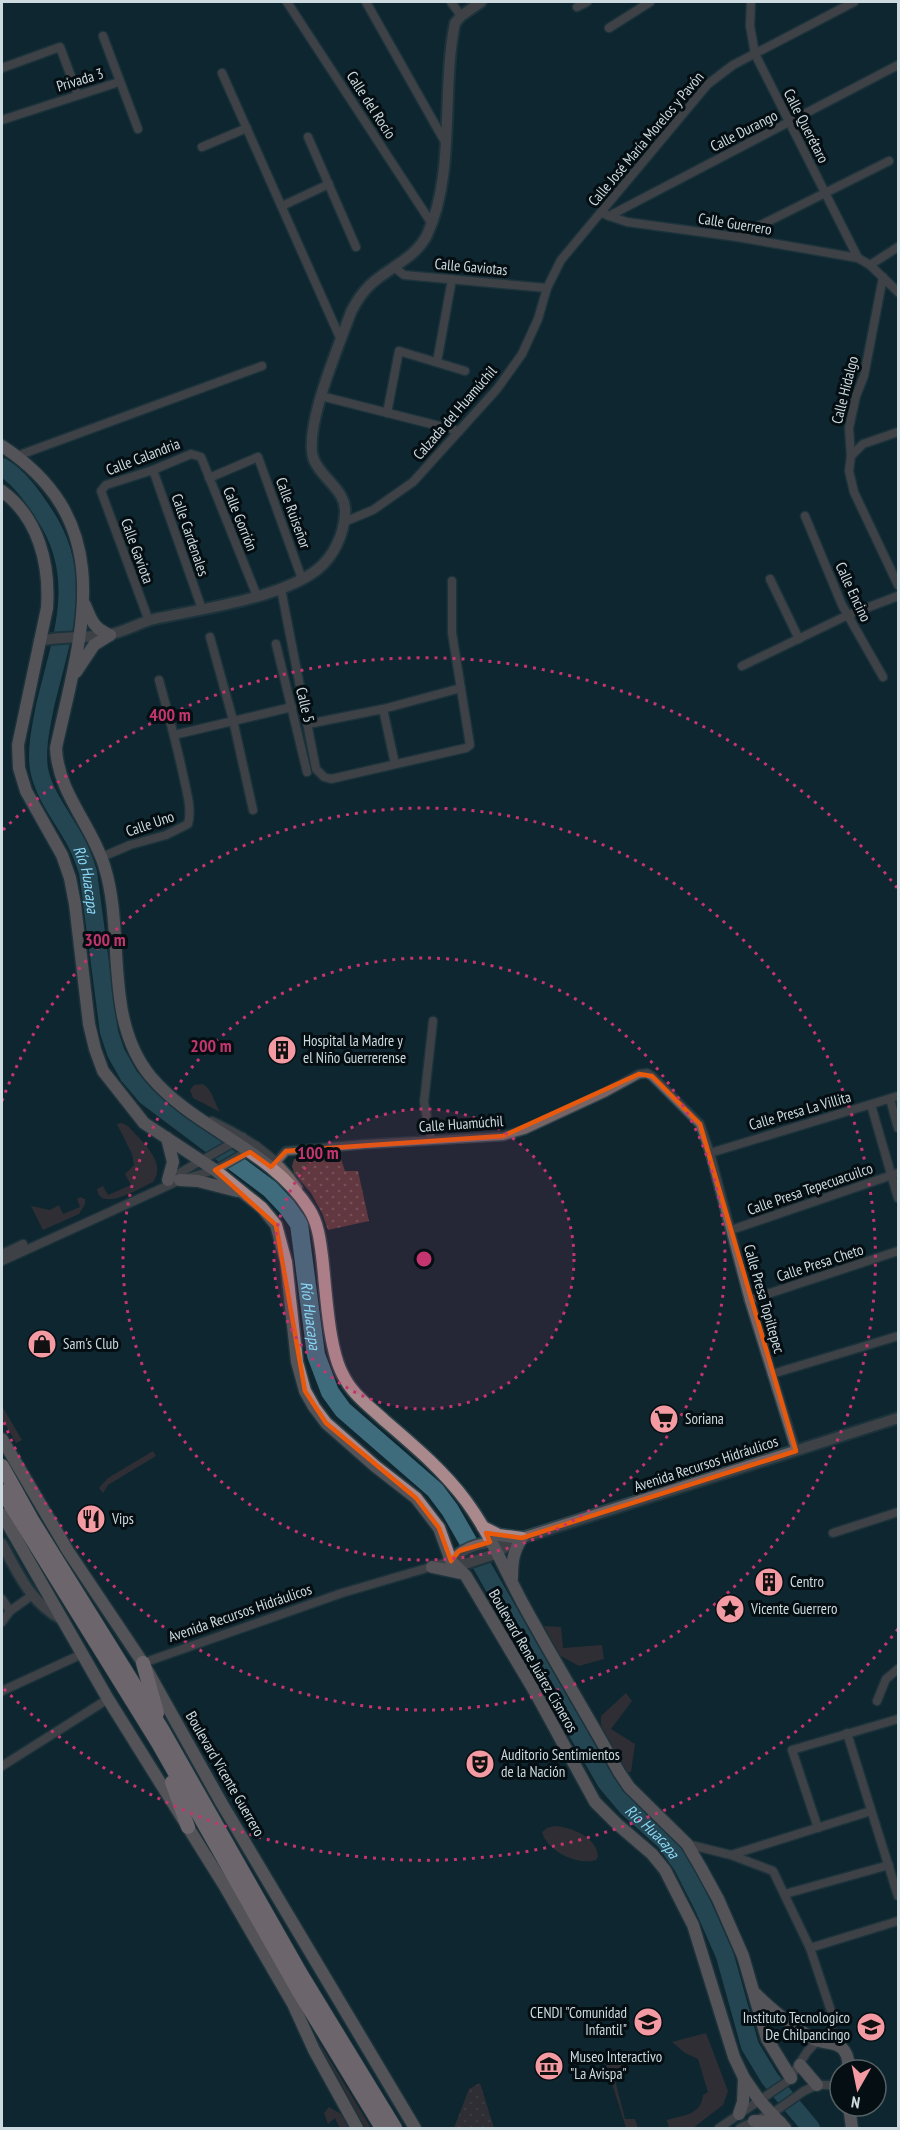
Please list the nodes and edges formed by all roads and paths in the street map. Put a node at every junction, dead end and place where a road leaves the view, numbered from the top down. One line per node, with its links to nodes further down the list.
1 (287, 2): 31 (street, Calle del Rocío)
2 (366, 2): 24 (street)
3 (451, 2): 10 (street)
4 (481, 2): 10 (street)
5 (587, 2): 9 (street)
6 (650, 2): 11 (street)
7 (750, 2): 13 (street, Calle Querétaro)
8 (854, 2): 13 (street, Calle José María Morelos y Pavón)
9 (577, 7)
10 (460, 16): 24 (street)
11 (609, 28)
12 (103, 36): 17 (street)
13 (755, 54): 20 (street, Calle Querétaro); 30 (street, Calle José María Morelos y Pavón)
14 (898, 65): 20 (street, Calle Durango)
15 (2, 68): 18 (street)
16 (222, 73): 21 (street)
17 (119, 82): 18 (street, Privada 3); 22 (street, Privada 3)
18 (78, 95): 19 (street, Privada 3)
19 (2, 120)
20 (789, 123): 28 (street, Calle Querétaro); 30 (street, Calle Durango)
21 (247, 128): 25 (street); 29 (street)
22 (138, 129)
23 (308, 137): 27 (street)
24 (445, 142): 31 (street)
25 (201, 147)
26 (888, 160): 28 (street)
27 (329, 184): 29 (street); 33 (street)
28 (825, 194): 32 (street); 35 (street, Calle Querétaro)
29 (282, 207): 42 (street)
30 (605, 214): 32 (street, Calle Guerrero); 40 (street, Calle José María Morelos y Pavón)
31 (432, 224): 37 (street)
32 (737, 237): 35 (street, Calle Guerrero)
33 (356, 247)
34 (898, 247): 36 (street)
35 (858, 258): 36 (street)
36 (870, 265): 38 (street)
37 (395, 268): 39 (street, Calle Gaviotas); 42 (street)
38 (883, 278): 41 (street); 53 (street, Calle Hidalgo)
39 (452, 279): 40 (street, Calle Gaviotas); 43 (street)
40 (547, 288): 48 (street, Calzada del Huamúchil)
41 (898, 292)
42 (341, 339): 46 (street)
43 (437, 362): 45 (street); 47 (street)
44 (262, 366): 52 (street)
45 (465, 371)
46 (321, 396): 47 (street); 59 (street)
47 (387, 413): 48 (street)
48 (459, 431): 59 (street, Calzada del Huamúchil)
49 (898, 432): 53 (street)
50 (2, 446): 52 (main road)
51 (197, 454): 54 (street, Calle Calandria); 55 (street, Calle Gorrión)
52 (17, 456): 67 (main road)
53 (851, 456): 63 (street)
54 (153, 470): 57 (street, Calle Calandria); 68 (street, Calle Cardenales)
55 (209, 478): 60 (street, Calle Ruiseñor); 65 (street, Calle Gorrión)
56 (2, 491): 75 (main road)
57 (101, 491): 70 (street, Calle Gaviota)
58 (805, 516): 69 (street, Calle Encino)
59 (344, 522): 60 (street)
60 (302, 579): 64 (street)
61 (770, 579): 74 (street)
62 (452, 581): 81 (street)
63 (898, 585)
64 (281, 589): 65 (street); 85 (street)
65 (257, 596): 68 (street)
66 (898, 596): 69 (street)
67 (84, 603): 71 (main road); 73 (main road)
68 (202, 609): 70 (street)
69 (848, 615): 74 (street); 78 (street, Calle Encino)
70 (149, 621): 71 (street)
71 (110, 635): 73 (street); 80 (main road)
72 (210, 636): 84 (street)
73 (76, 638): 75 (street); 80 (main road)
74 (799, 639): 77 (street)
75 (42, 640): 96 (main road)
76 (276, 644): 82 (street, Calle 5)
77 (742, 666)
78 (883, 677)
79 (159, 680): 86 (street)
80 (71, 681): 90 (main road)
81 (461, 688): 83 (street); 87 (street)
82 (292, 708): 84 (street); 88 (street, Calle 5)
83 (383, 709): 85 (street); 87 (street)
84 (233, 720): 86 (street); 89 (street)
85 (308, 724): 87 (street)
86 (174, 735): 90 (street, Calle Uno)
87 (395, 764)
88 (307, 772)
89 (253, 810)
90 (102, 857): 98 (main road)
91 (433, 1021): 97 (street)
92 (639, 1074): 97 (street, Calle Huamúchil); 100 (street, Calle Presa Topiltepec)
93 (894, 1098): 94 (street, Calle Presa La Villita); 95 (street)
94 (871, 1105): 100 (street, Calle Presa La Villita); 104 (street)
95 (898, 1128)
96 (167, 1138): 101 (main road); 105 (main road)
97 (431, 1139): 102 (street, Calle Huamúchil)
98 (239, 1140): 99 (main road); 101 (street)
99 (253, 1149): 102 (street); 103 (street); 108 (main road)
100 (710, 1153): 109 (street, Calle Presa Topiltepec)
101 (203, 1161): 103 (main road); 105 (street)
102 (276, 1162): 108 (street)
103 (215, 1170): 105 (street); 106 (main road)
104 (895, 1174): 107 (street); 109 (street, Calle Presa Tepecuacuilco)
105 (174, 1180): 106 (main road); 111 (street); 112 (street)
106 (244, 1193): 128 (main road)
107 (898, 1198)
108 (311, 1212): 123 (main road, Boulevard Rene Juárez Cisneros)
109 (731, 1230): 113 (street, Calle Presa Topiltepec)
110 (898, 1251): 113 (street, Calle Presa Cheto)
111 (2, 1254)
112 (2, 1261)
113 (749, 1300): 115 (street, Calle Presa Topiltepec)
114 (898, 1336): 115 (street)
115 (772, 1374): 118 (street, Calle Presa Topiltepec)
116 (898, 1418): 118 (street, Avenida Recursos Hidráulicos)
117 (2, 1439): 138 (main road, Boulevard Vicente Guerrero)
118 (796, 1451): 125 (street, Avenida Recursos Hidráulicos)
119 (2, 1466): 144 (highway)
120 (2, 1491): 146 (highway)
121 (898, 1512): 124 (street)
122 (2, 1514): 135 (main road)
123 (483, 1527): 125 (main road); 127 (main road, Boulevard Rene Juárez Cisneros)
124 (833, 1533)
125 (522, 1538): 127 (street, Avenida Recursos Hidráulicos); 131 (main road)
126 (2, 1544): 132 (street)
127 (491, 1548): 128 (street, Avenida Recursos Hidráulicos); 130 (street, Avenida Recursos Hidráulicos); 131 (main road, Boulevard Rene Juárez Cisneros)
128 (451, 1561): 129 (street, Avenida Recursos Hidráulicos); 130 (main road, Boulevard Rene Juárez Cisneros)
129 (432, 1567): 130 (main road); 138 (street, Avenida Recursos Hidráulicos)
130 (465, 1570): 162 (main road, Boulevard Rene Juárez Cisneros)
131 (512, 1582): 151 (main road, Boulevard Rene Juárez Cisneros)
132 (31, 1596): 134 (street); 135 (street)
133 (2, 1599): 134 (street)
134 (10, 1611): 136 (street)
135 (61, 1619): 137 (main road)
136 (2, 1622)
137 (82, 1654): 140 (street); 141 (main road)
138 (142, 1662): 144 (highway); 173 (main road, Boulevard Vicente Guerrero)
139 (898, 1670): 142 (street)
140 (2, 1691)
141 (108, 1699): 147 (street); 149 (main road)
142 (877, 1701)
143 (898, 1719): 145 (street)
144 (162, 1729): 172 (highway)
145 (847, 1733): 148 (street); 150 (street)
146 (158, 1743): 149 (highway); 171 (highway)
147 (2, 1766)
148 (871, 1811): 150 (street); 153 (street)
149 (188, 1827): 170 (main road)
150 (818, 1828): 152 (street)
151 (687, 1844): 152 (street); 158 (main road, Boulevard Rene Juárez Cisneros)
152 (731, 1855): 154 (street)
153 (889, 1865): 154 (street); 155 (street)
154 (785, 1894): 157 (street)
155 (898, 1896)
156 (898, 1921): 157 (street)
157 (810, 1948): 159 (street)
158 (754, 1991): 159 (main road, Boulevard Rene Juárez Cisneros); 163 (main road, Boulevard Rene Juárez Cisneros)
159 (823, 2041): 160 (main road, Boulevard Rene Juárez Cisneros); 161 (street)
160 (846, 2058)
161 (800, 2065): 163 (street); 164 (main road)
162 (744, 2078): 166 (main road, Boulevard Rene Juárez Cisneros); 167 (main road)
163 (789, 2079): 166 (street)
164 (817, 2085): 165 (street); 168 (street)
165 (828, 2085)
166 (763, 2099): 167 (street); 168 (main road, Boulevard Rene Juárez Cisneros)
167 (739, 2114): 174 (street)
168 (778, 2119): 169 (main road)
169 (754, 2121): 175 (street)
170 (357, 2128)
171 (382, 2128)
172 (395, 2128)
173 (415, 2128)
174 (718, 2128)
175 (740, 2128)

